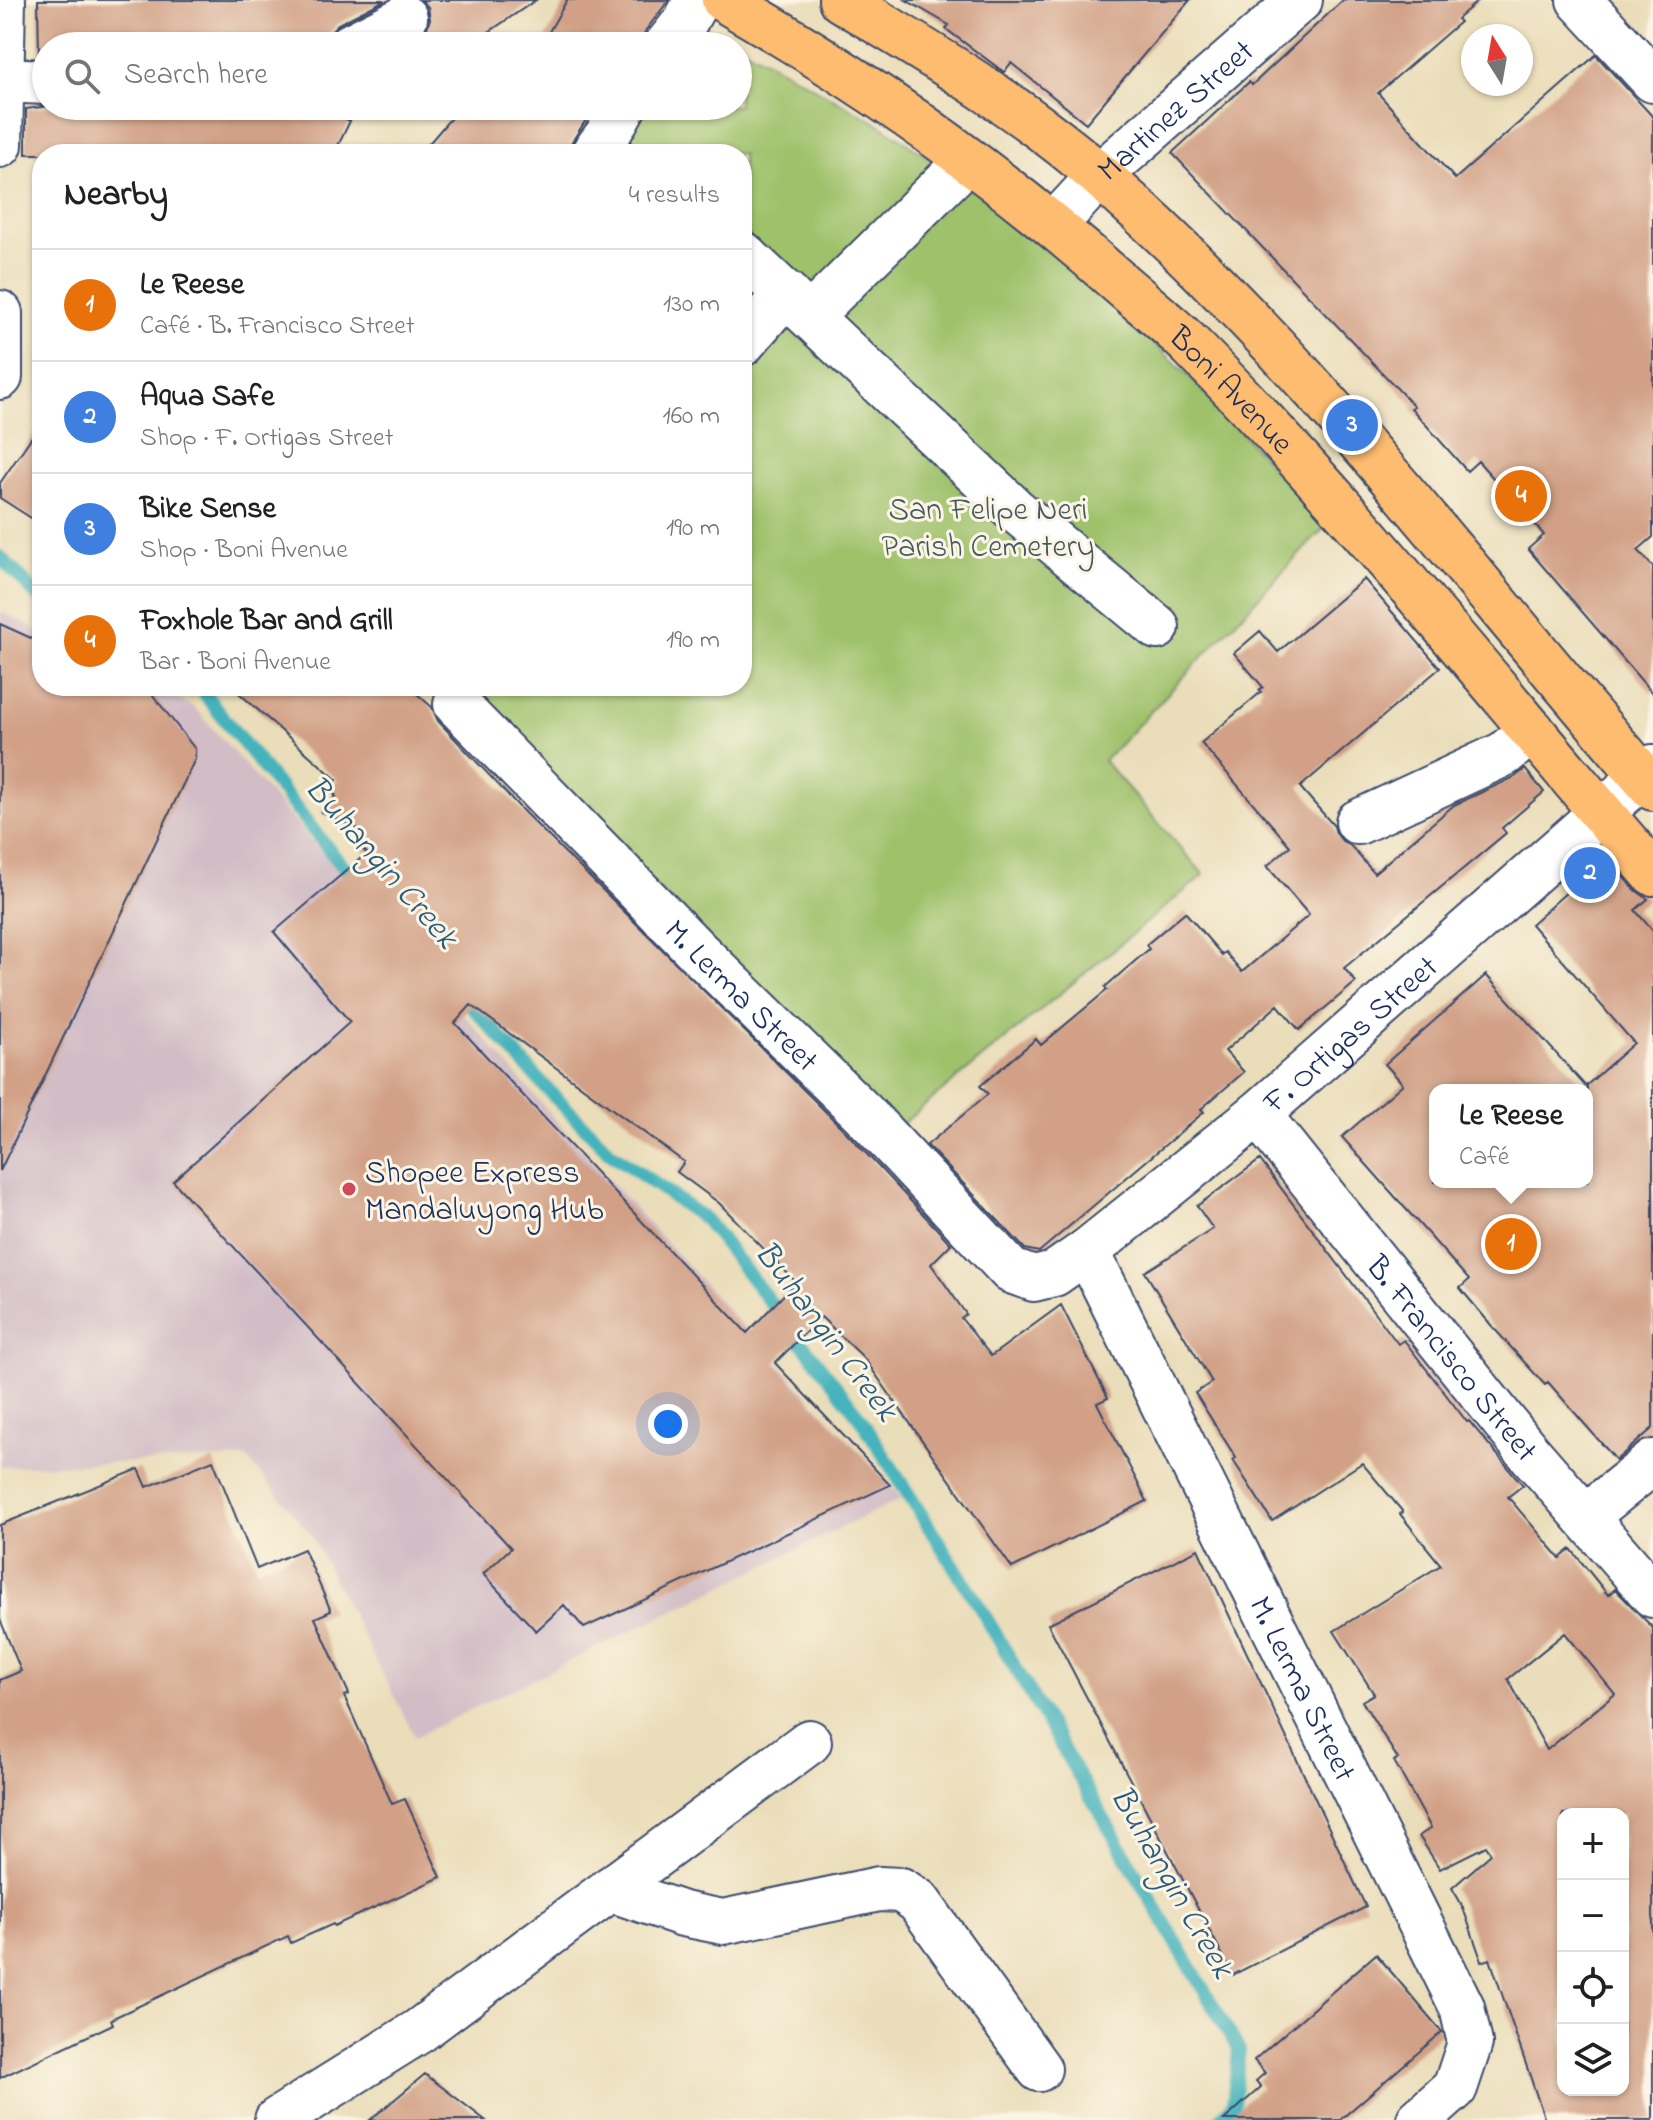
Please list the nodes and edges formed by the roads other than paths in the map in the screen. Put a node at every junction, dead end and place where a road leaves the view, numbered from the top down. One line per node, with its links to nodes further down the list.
1 (2, 0): 10 (street)
2 (697, 0): 9 (street)
3 (724, 0): 14 (main road, Boni Avenue)
4 (841, 0): 15 (main road, Boni Avenue)
5 (1300, 0): 15 (street, Martinez Street)
6 (1579, 0): 11 (street)
7 (405, 18): 8 (street)
8 (378, 32)
9 (677, 32)
10 (2, 80): 12 (street); 13 (street)
11 (1653, 80)
12 (32, 81)
13 (0, 145)
14 (968, 160): 16 (main road, Boni Avenue); 18 (street)
15 (1100, 175): 16 (street, Martinez Street); 25 (main road, Boni Avenue)
16 (1055, 224): 24 (main road, Boni Avenue)
17 (752, 262): 18 (street)
18 (798, 305): 20 (street); 22 (street)
19 (0, 313): 21 (street)
20 (752, 337)
21 (0, 377)
22 (1157, 627)
23 (456, 704): 31 (street, M. Lerma Street)
24 (1532, 730): 26 (main road, Boni Avenue); 27 (street)
25 (1649, 777): 26 (street, F. Ortigas Street)
26 (1601, 813): 28 (main road, Boni Avenue); 29 (street, F. Ortigas Street)
27 (1358, 822)
28 (1653, 873)
29 (1258, 1114): 30 (street, F. Ortigas Street); 33 (street, B. Francisco Street)
30 (1087, 1251): 31 (street, F. Ortigas Street); 39 (street, M. Lerma Street)
31 (1034, 1279)
32 (1653, 1462): 33 (street)
33 (1585, 1517): 34 (street, B. Francisco Street)
34 (1653, 1595)
35 (809, 1742): 36 (street)
36 (610, 1889): 37 (street); 38 (street)
37 (1039, 2069)
38 (277, 2120)
39 (1419, 2120)

